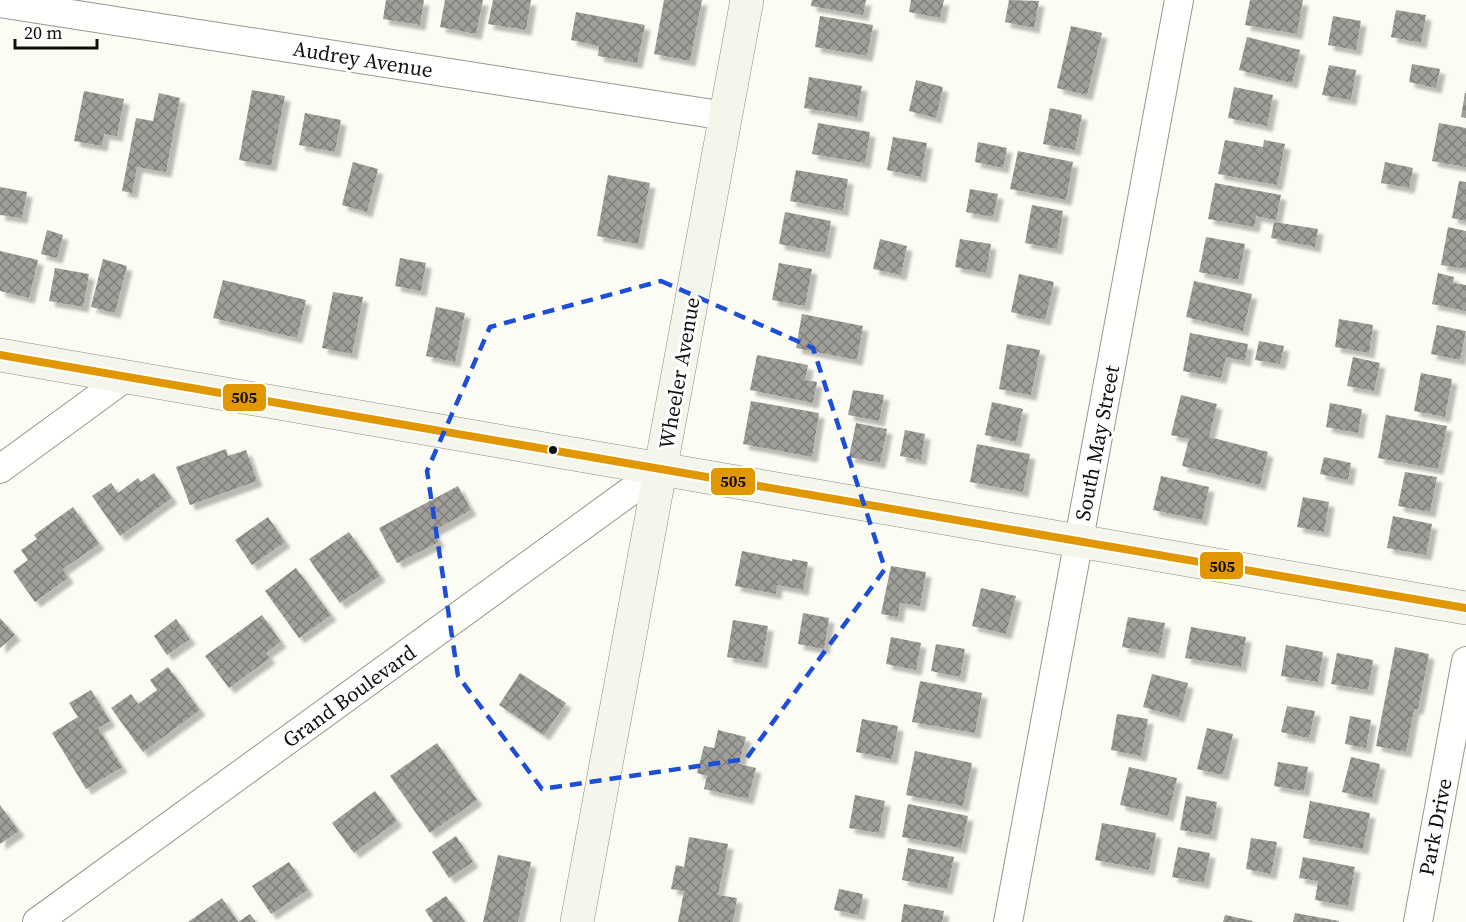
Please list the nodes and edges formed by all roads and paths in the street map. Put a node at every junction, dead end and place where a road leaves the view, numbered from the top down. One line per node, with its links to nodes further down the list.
1 (747, 0): 4 (street, Wheeler Avenue)
2 (1179, 0): 9 (street, South May Street)
3 (0, 3): 4 (street, Audrey Avenue)
4 (726, 116): 8 (street, Wheeler Avenue)
5 (0, 356): 6 (street)
6 (126, 377): 7 (street); 8 (street)
7 (0, 469)
8 (661, 469): 9 (street); 12 (street, Grand Boulevard); 13 (street, Wheeler Avenue)
9 (1078, 541): 10 (street); 14 (street, South May Street)
10 (1466, 608)
11 (1466, 661): 15 (street, Park Drive)
12 (37, 922)
13 (577, 922)
14 (1008, 922)
15 (1418, 922)

